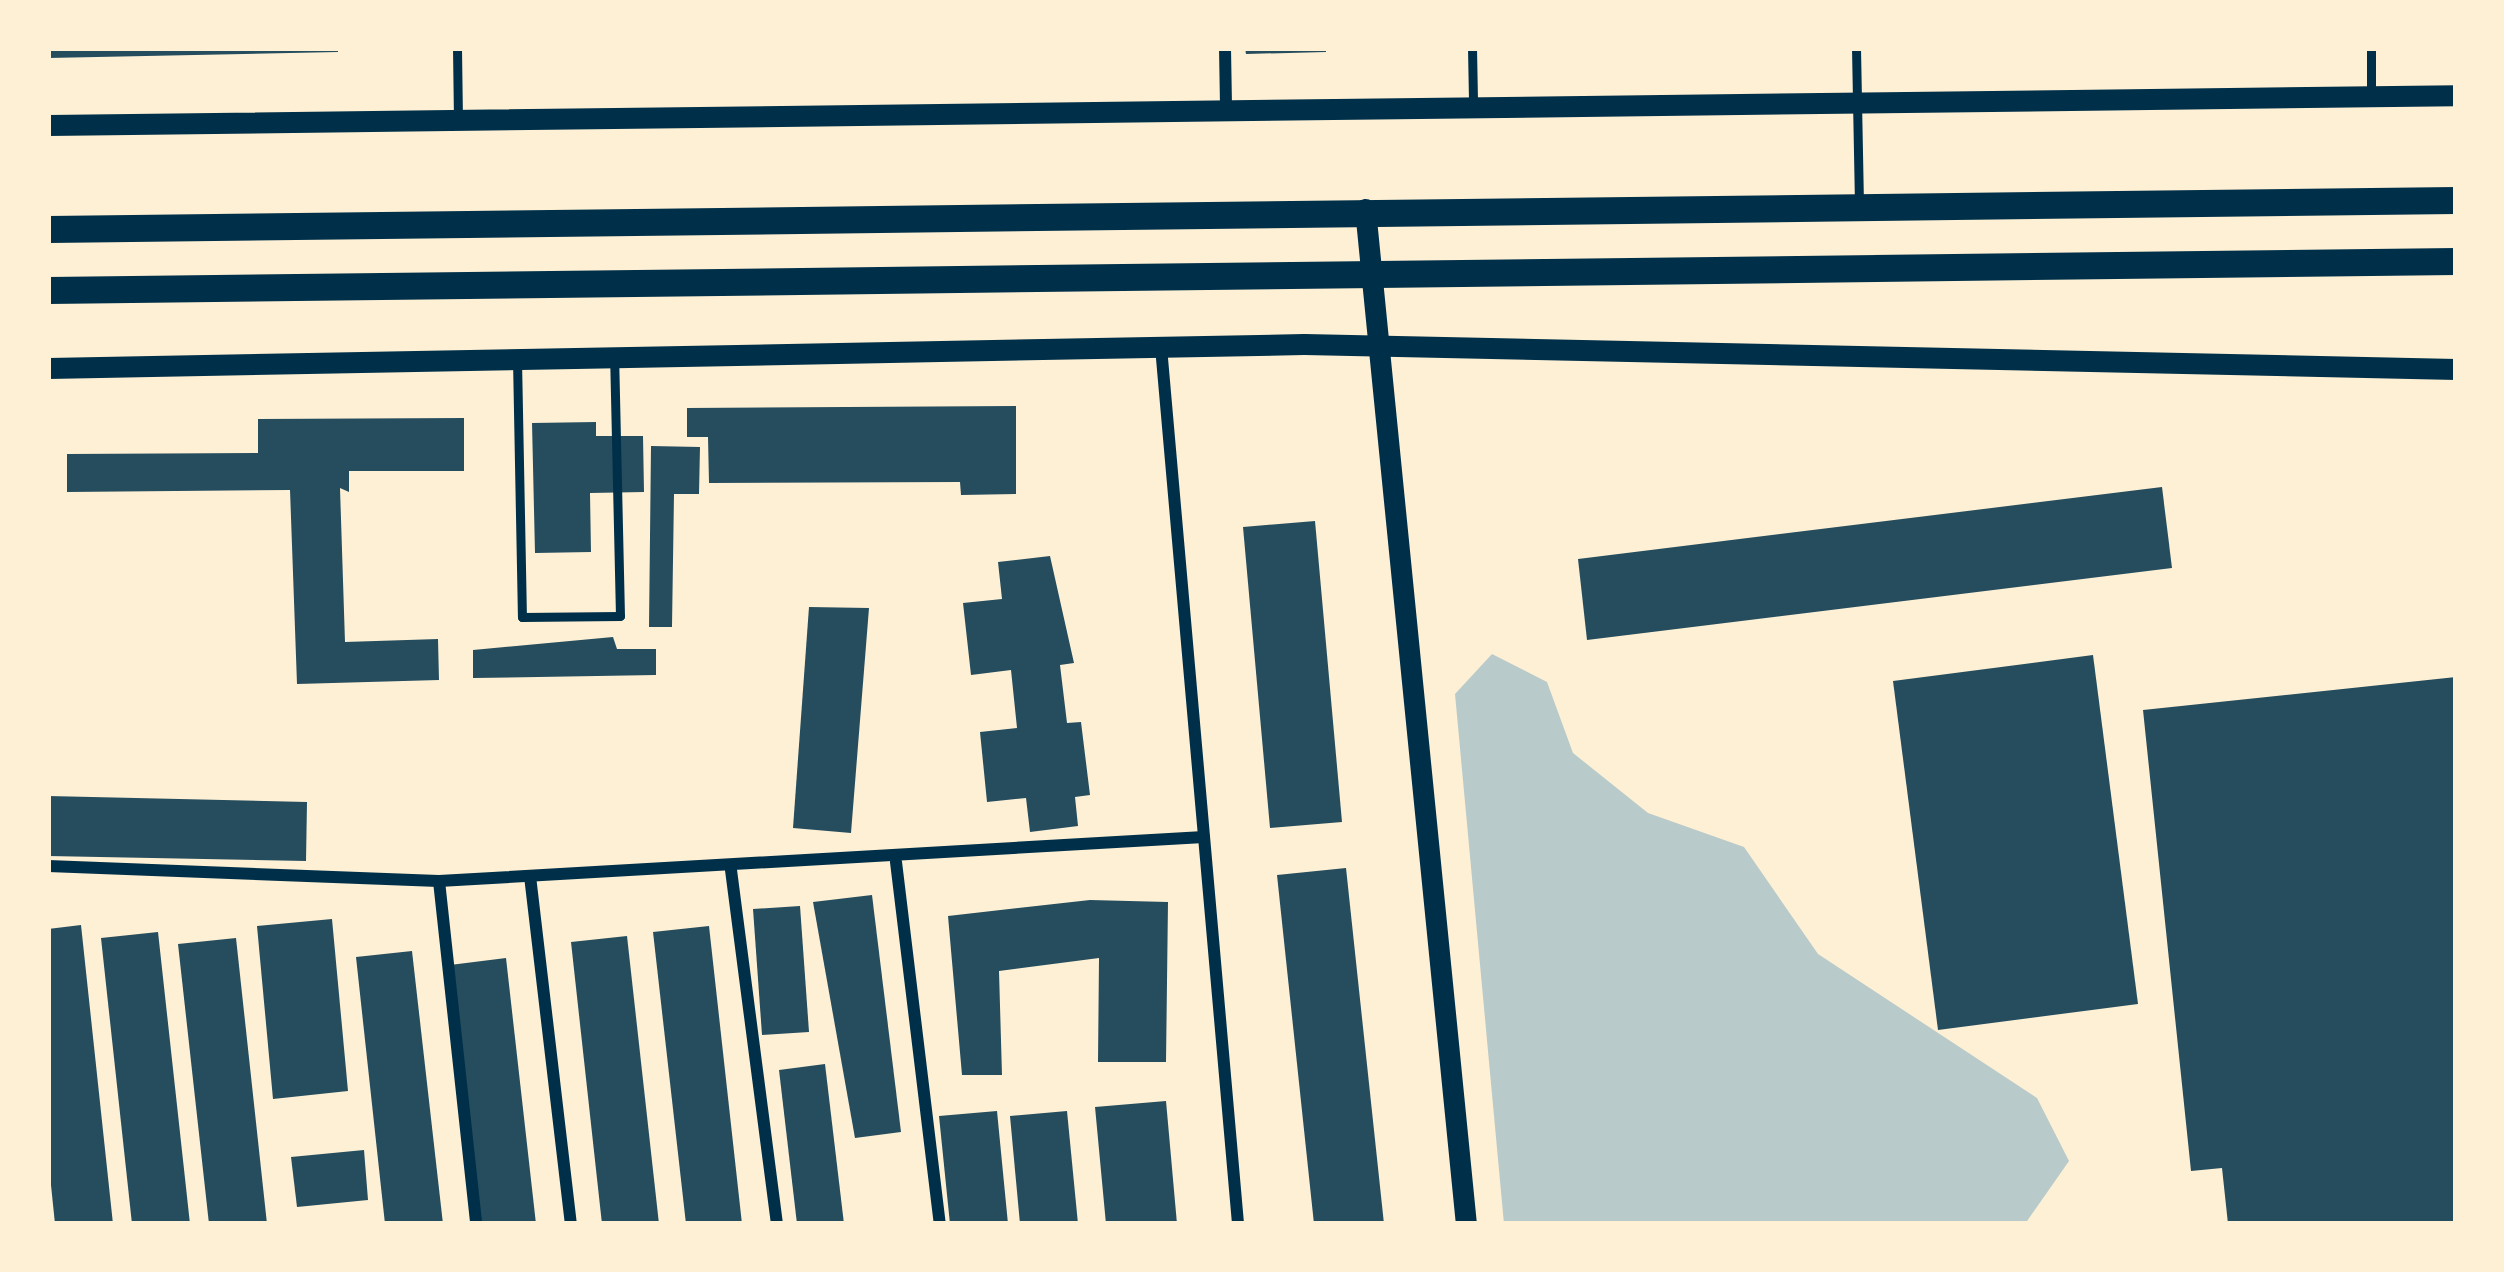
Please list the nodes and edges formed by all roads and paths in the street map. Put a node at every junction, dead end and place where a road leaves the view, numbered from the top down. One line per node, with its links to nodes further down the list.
1 (457, 48): 11 (lane)
2 (1226, 48): 10 (street)
3 (1472, 48): 8 (lane)
4 (1856, 48): 9 (lane)
5 (2371, 48): 7 (lane)
6 (2456, 95): 7 (street)
7 (2371, 96): 9 (street)
8 (1473, 101): 9 (street); 10 (street)
9 (1857, 101): 14 (lane)
10 (1226, 104): 11 (street)
11 (458, 118): 12 (street)
12 (48, 125)
13 (2456, 200): 14 (main road)
14 (1858, 205): 15 (main road)
15 (1365, 209): 16 (main road); 18 (street)
16 (48, 229)
17 (2456, 261): 18 (main road)
18 (1366, 270): 19 (main road); 20 (street)
19 (48, 290)
20 (1374, 346): 21 (street); 25 (street); 37 (street)
21 (1161, 347): 22 (street); 26 (street)
22 (614, 357): 23 (street); 23 (lane)
23 (517, 359): 24 (street)
24 (48, 368)
25 (2456, 369)
26 (1204, 837): 27 (street); 36 (street)
27 (896, 862): 29 (street); 35 (street)
28 (48, 866): 31 (street)
29 (731, 870): 30 (street); 34 (street)
30 (530, 876): 31 (street); 33 (street)
31 (439, 881): 32 (street)
32 (476, 1224)
33 (571, 1224)
34 (777, 1224)
35 (940, 1224)
36 (1238, 1224)
37 (1466, 1224)

